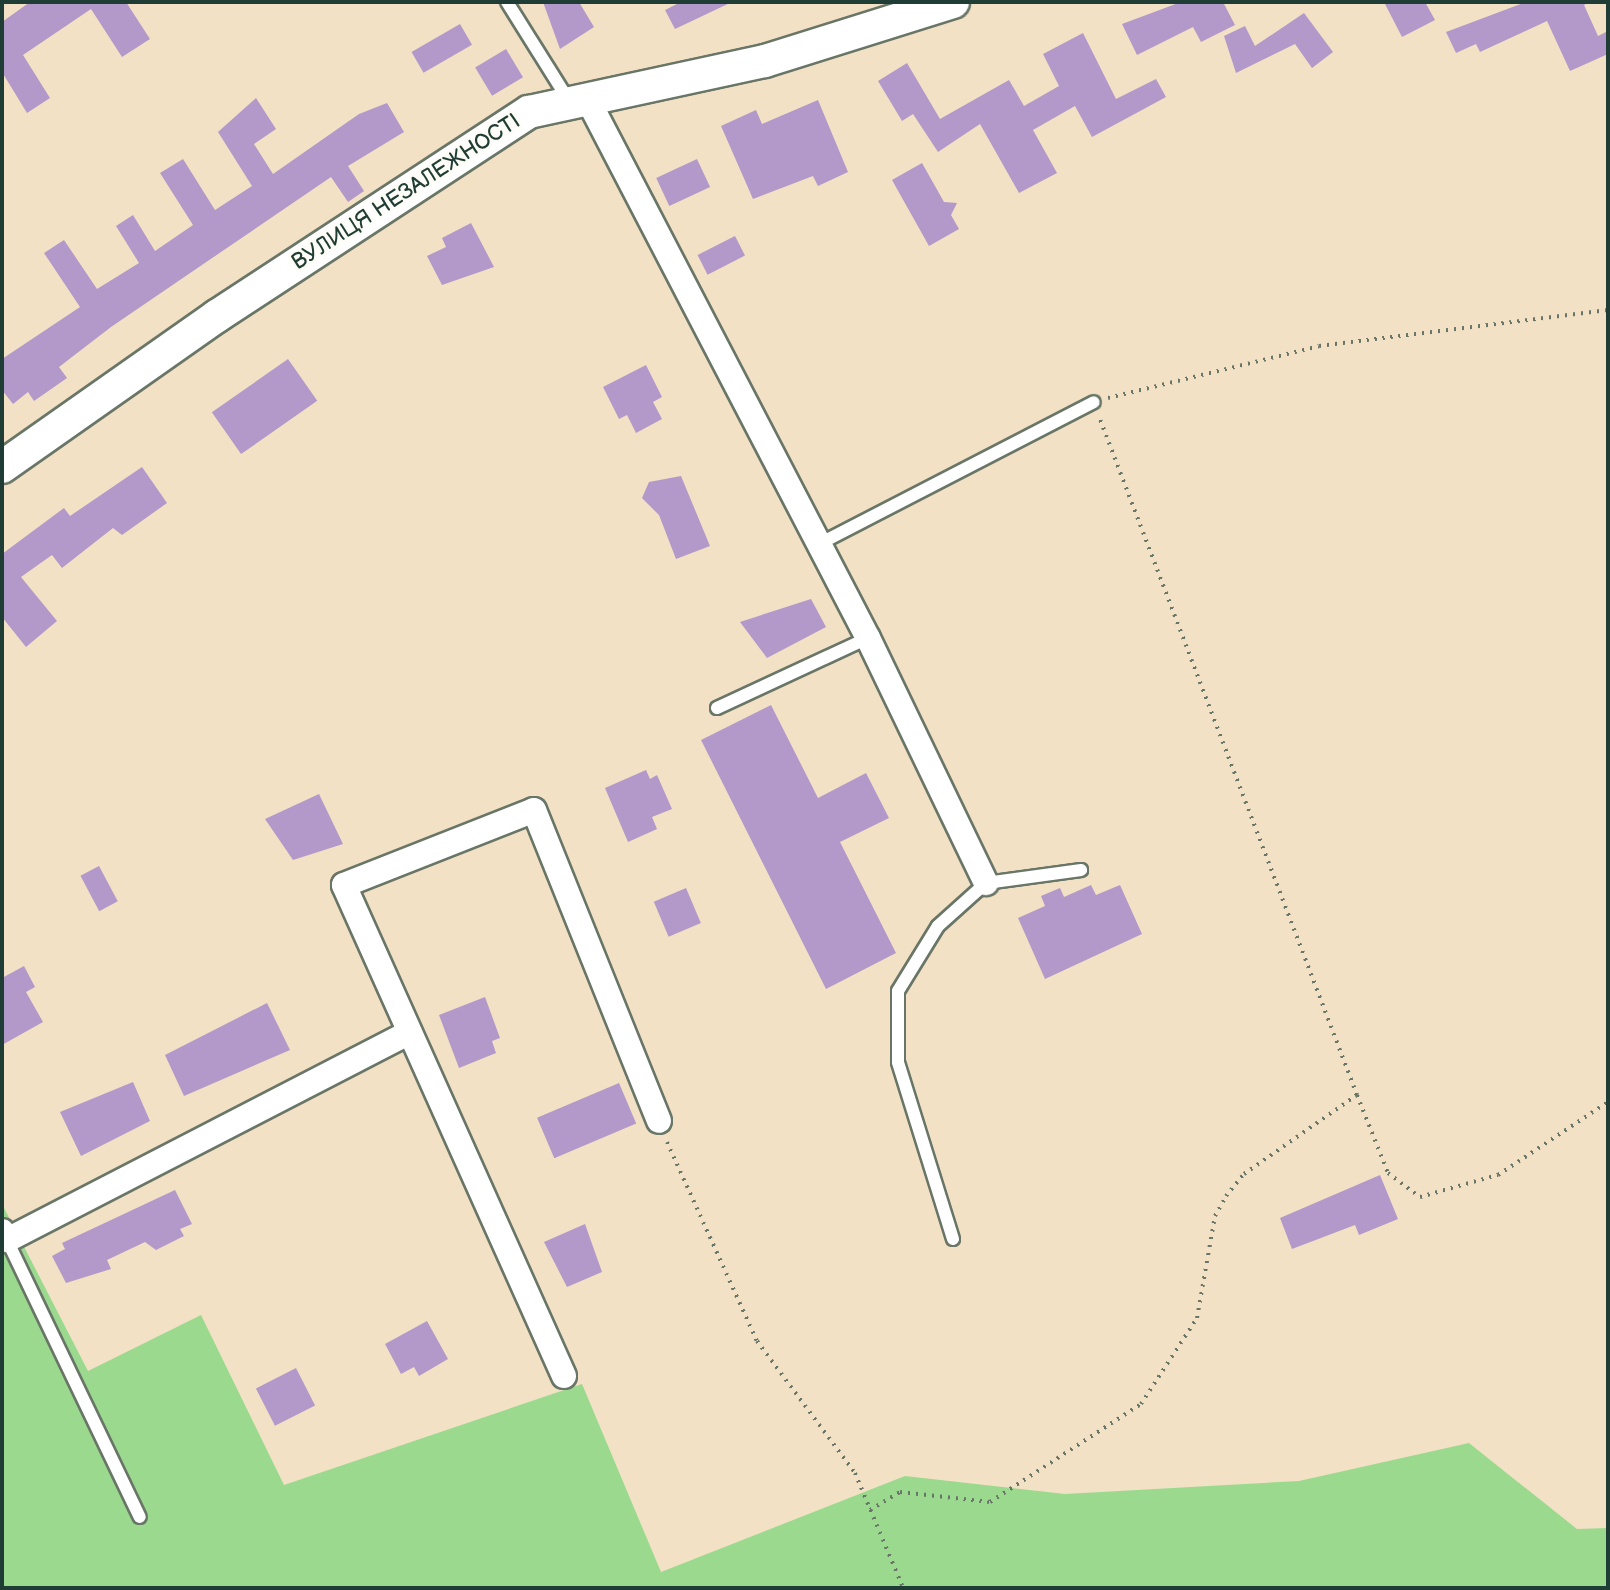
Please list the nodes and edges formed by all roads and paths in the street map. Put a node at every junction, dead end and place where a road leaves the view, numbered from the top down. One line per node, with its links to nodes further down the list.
1 (507, 2): 3 (lane)
2 (953, 2): 3 (street, ВУЛИЦЯ НЕЗАЛЕЖНОСТІ)
3 (579, 101): 6 (street, ВУЛИЦЯ НЕЗАЛЕЖНОСТІ); 7 (street)
4 (1608, 310): 5 (path)
5 (1094, 402): 7 (lane); 13 (path)
6 (2, 467)
7 (819, 544): 8 (street)
8 (868, 638): 9 (lane); 11 (street)
9 (717, 708)
10 (1081, 870): 11 (lane)
11 (986, 883): 17 (lane)
12 (406, 1034): 15 (street); 16 (street); 18 (street)
13 (1357, 1095): 14 (path); 19 (path)
14 (1608, 1102)
15 (659, 1121): 19 (path)
16 (4, 1236): 20 (lane)
17 (953, 1239)
18 (564, 1376)
19 (870, 1510): 21 (path)
20 (140, 1517)
21 (903, 1588)

